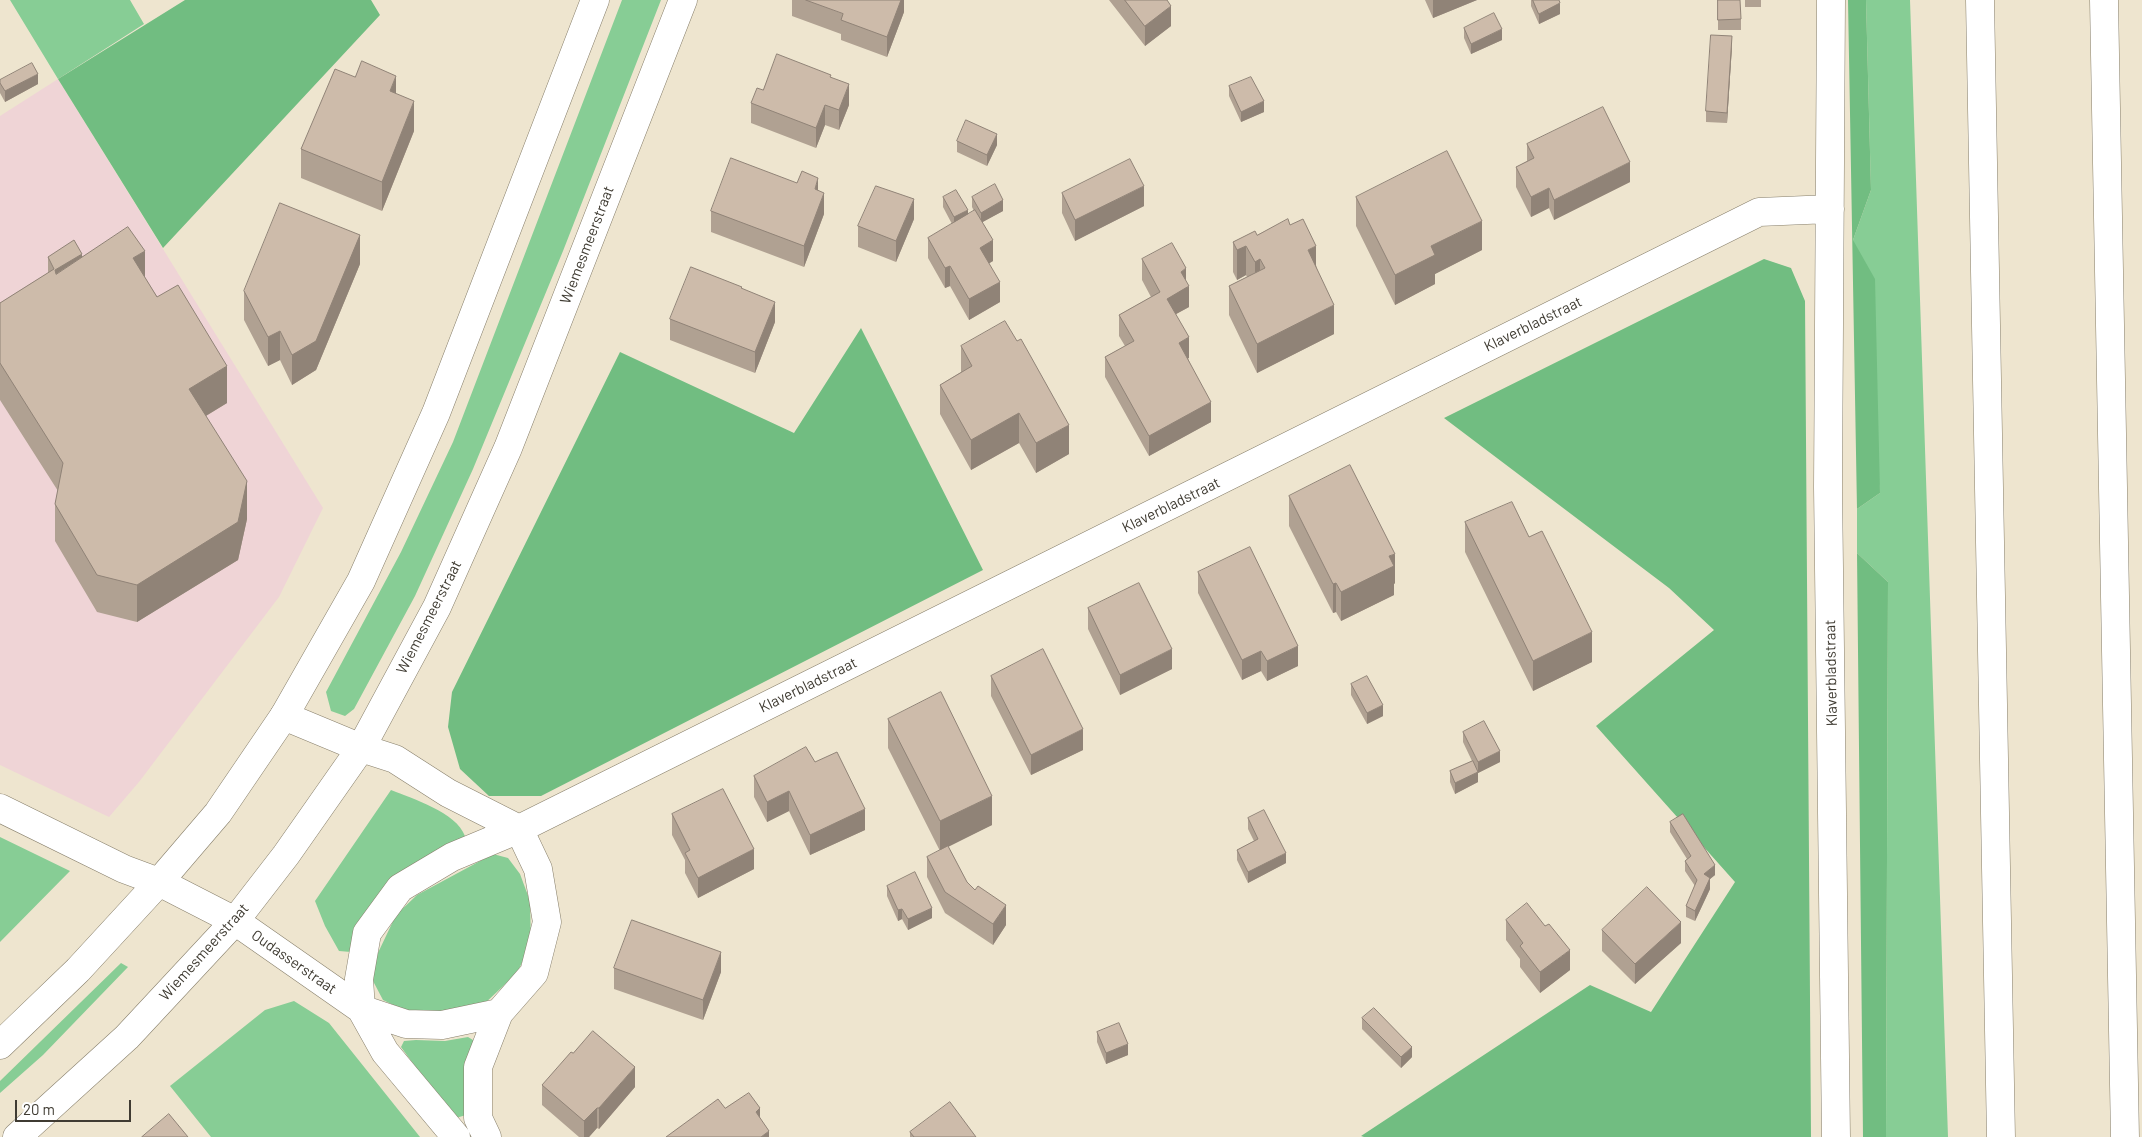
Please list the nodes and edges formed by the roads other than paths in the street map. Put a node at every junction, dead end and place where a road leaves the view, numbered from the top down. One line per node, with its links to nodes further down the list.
1 (595, 0): 7 (main road)
2 (683, 0): 8 (main road, Wiemesmeerstraat)
3 (1831, 0): 6 (main road, Klaverbladstraat)
4 (1980, 0): 20 (main road)
5 (2104, 0): 21 (main road)
6 (1830, 209): 10 (main road, Klaverbladstraat); 19 (main road, Klaverbladstraat)
7 (284, 716): 8 (main road); 11 (main road)
8 (360, 748): 10 (main road); 12 (main road, Wiemesmeerstraat)
9 (0, 808): 11 (main road, Oudasserstraat)
10 (519, 829): 13 (main road, Klaverbladstraat); 14 (main road)
11 (159, 882): 12 (main road, Oudasserstraat); 15 (main road)
12 (235, 921): 13 (main road, Oudasserstraat); 16 (main road, Wiemesmeerstraat)
13 (362, 1009): 14 (main road); 17 (main road, Oudasserstraat)
14 (499, 1013): 18 (main road)
15 (0, 1045)
16 (17, 1137)
17 (456, 1137)
18 (487, 1137)
19 (1836, 1137)
20 (2001, 1137)
21 (2125, 1137)

